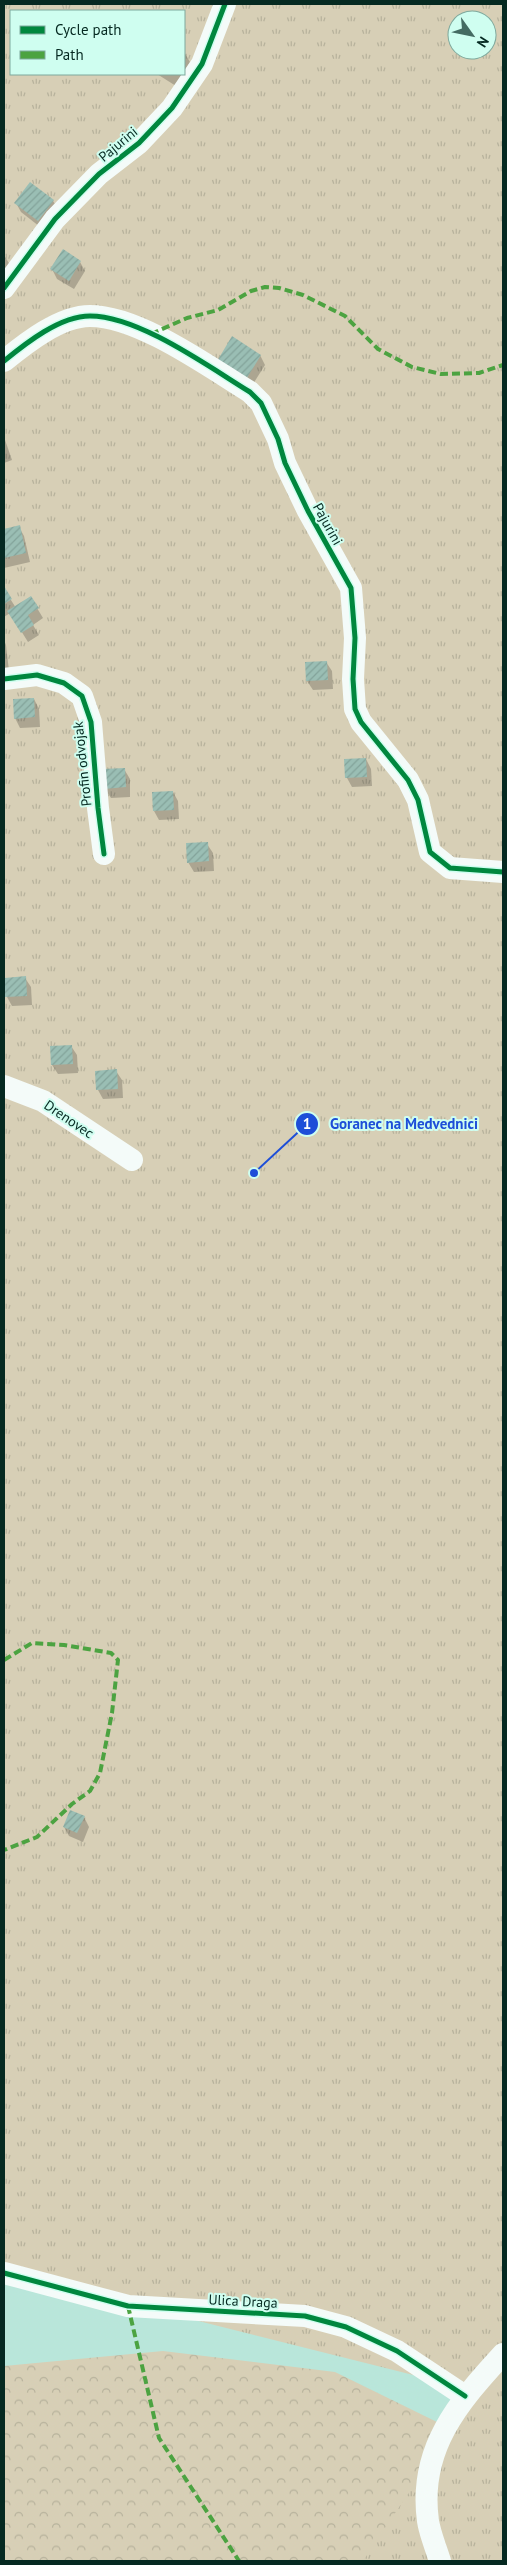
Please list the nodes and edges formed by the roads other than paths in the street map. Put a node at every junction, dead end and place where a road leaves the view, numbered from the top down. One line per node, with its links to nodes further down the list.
1 (225, 4): 2 (street, Pajurini)
2 (4, 288)
3 (4, 361): 6 (street, Pajurini)
4 (4, 679): 5 (street, Profin odvojak)
5 (104, 854)
6 (503, 872)
7 (4, 1086): 8 (street, Drenovec)
8 (132, 1160)
9 (4, 2273): 11 (street, Ulica Draga)
10 (503, 2354): 11 (street)
11 (465, 2396): 12 (street)
12 (440, 2561)

